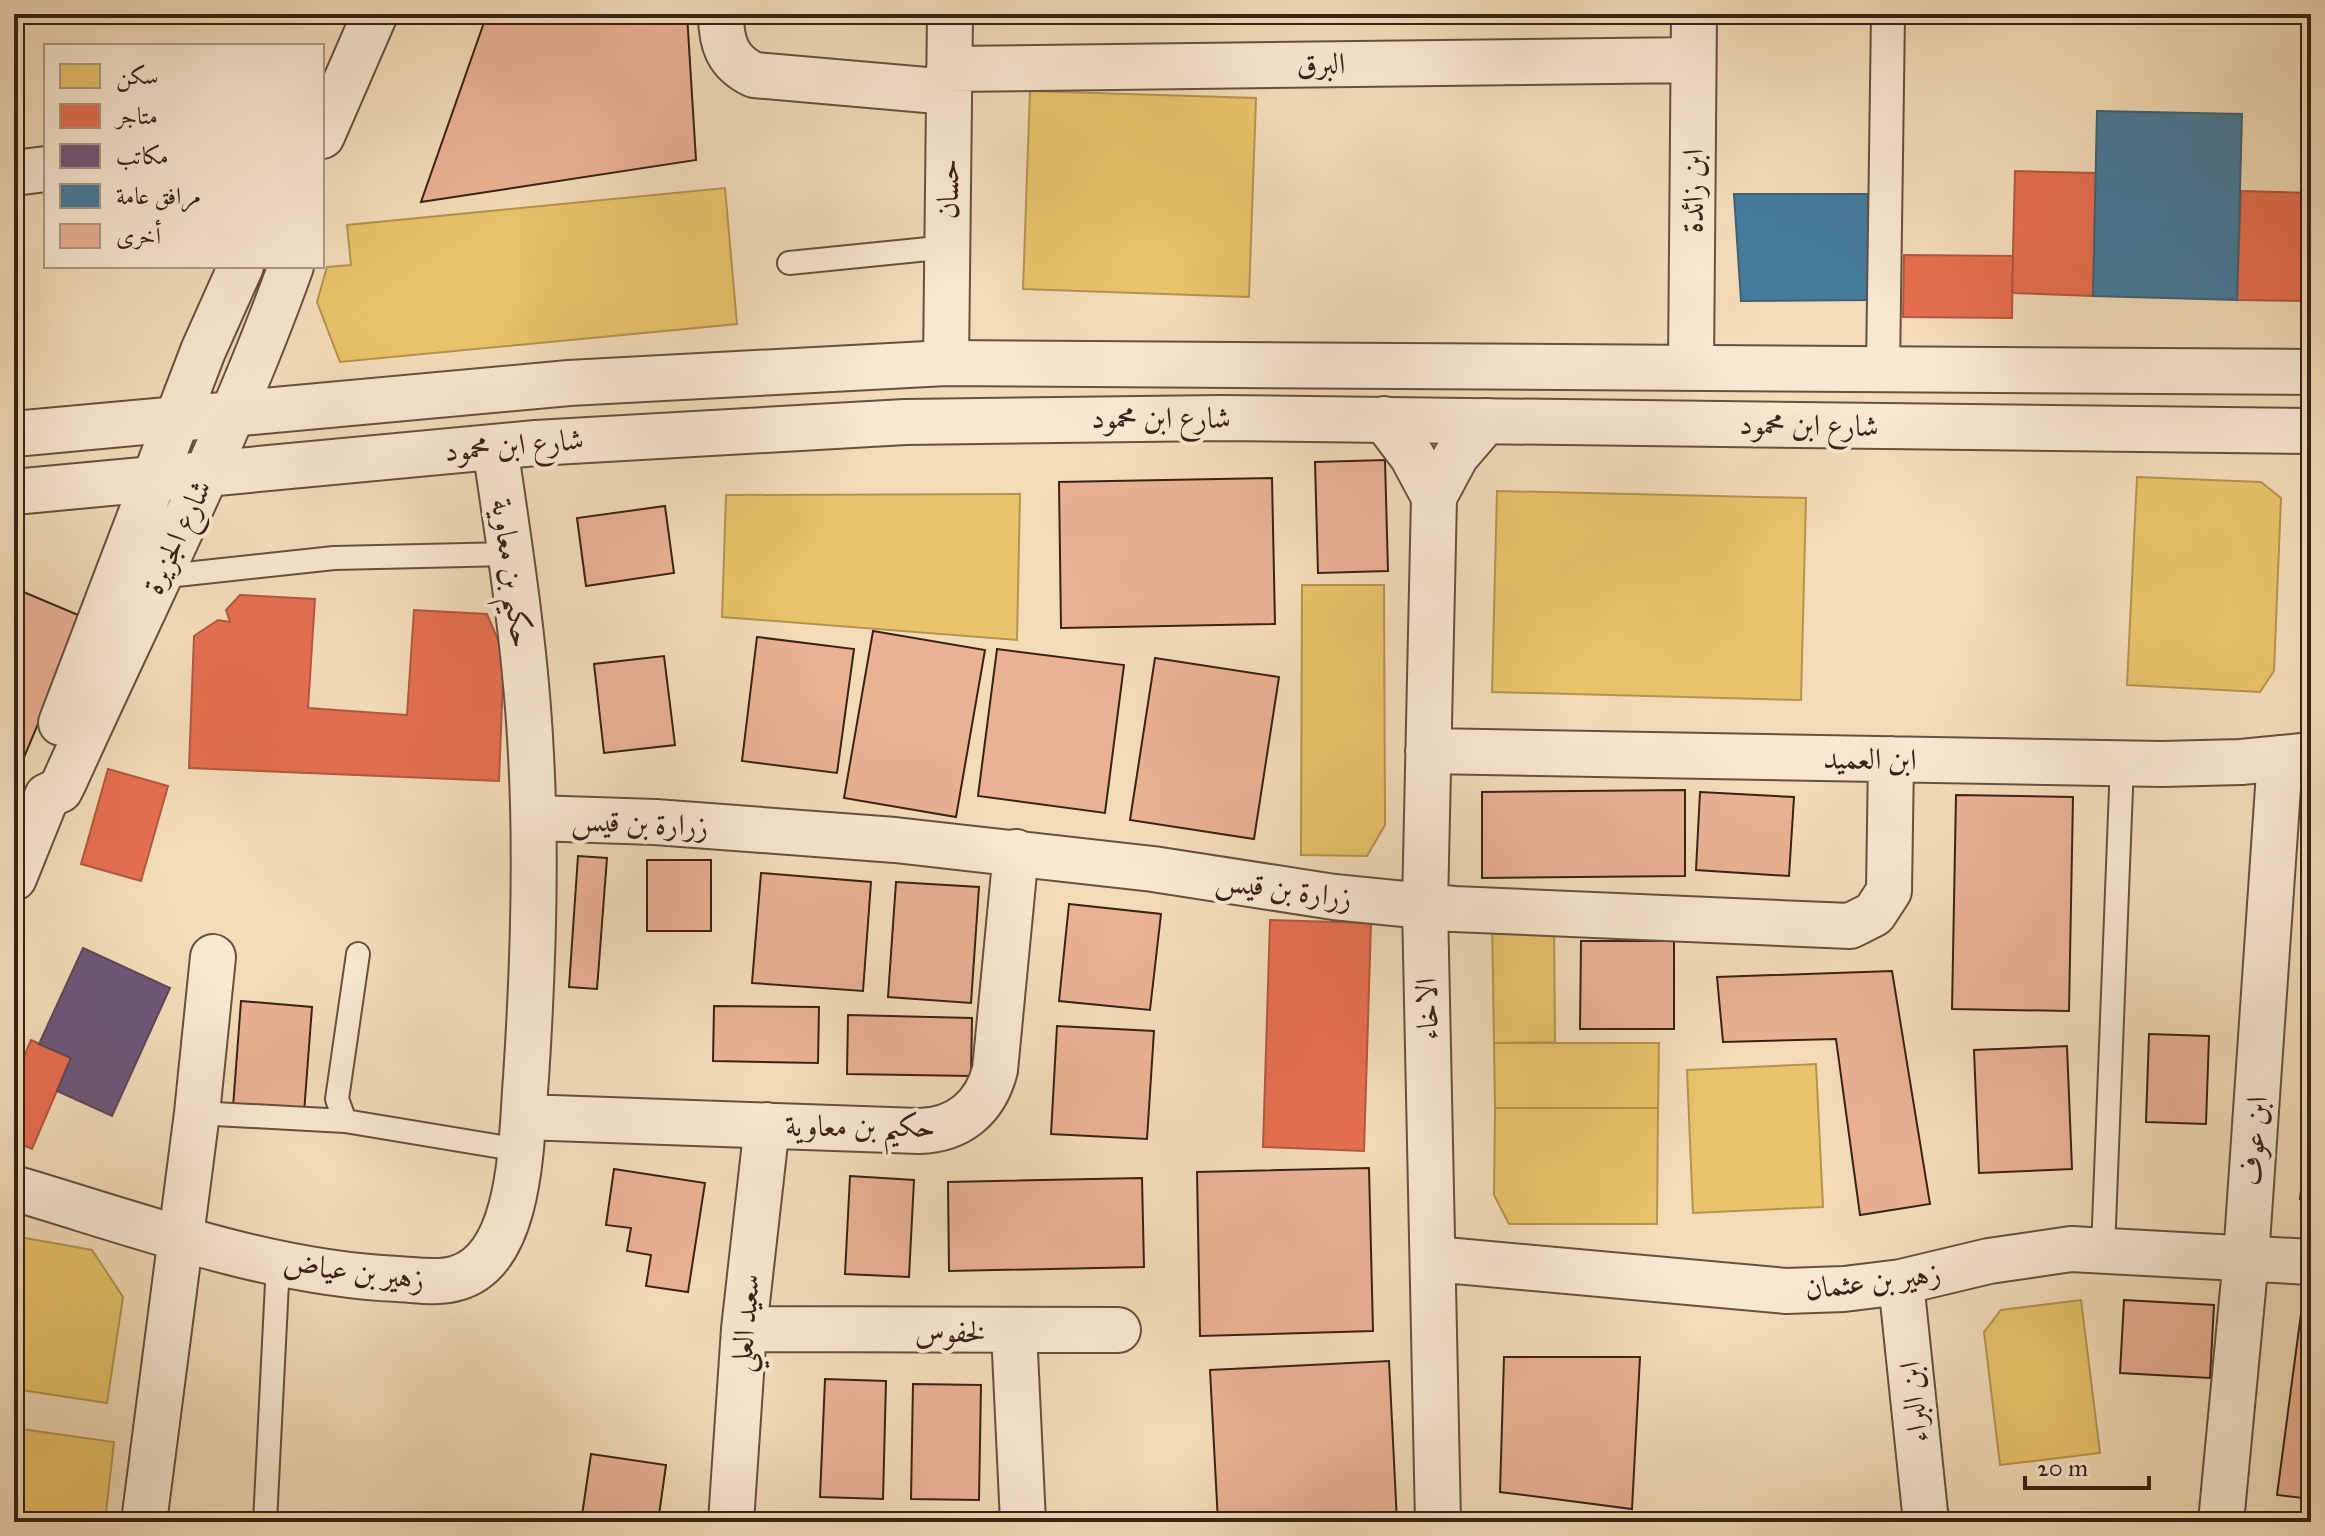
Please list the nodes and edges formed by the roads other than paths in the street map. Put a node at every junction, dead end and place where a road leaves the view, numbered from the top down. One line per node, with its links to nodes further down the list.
1 (375, 14): 8 (street)
2 (721, 14): 7 (street, البرق)
3 (950, 14): 7 (street, حسان)
4 (1694, 14): 6 (street, ابن زائدة)
5 (1888, 14): 17 (street)
6 (1693, 60): 7 (street, البرق); 16 (street, ابن زائدة)
7 (949, 80): 11 (street, حسان)
8 (324, 131)
9 (44, 169): 10 (street)
10 (14, 173)
11 (948, 247): 12 (lane); 15 (street, حسان)
12 (789, 263)
13 (240, 268): 21 (street, شارع الجزيرة)
14 (290, 268): 19 (street, شارع الجزيرة)
15 (946, 363): 16 (street, شارع ابن محمود); 19 (street, شارع ابن محمود)
16 (1691, 367): 17 (street, شارع ابن محمود)
17 (1883, 369): 18 (street, شارع ابن محمود)
18 (2311, 372)
19 (233, 413): 21 (street, شارع ابن محمود); 26 (street, شارع الجزيرة)
20 (1384, 419): 22 (street, شارع ابن محمود); 25 (street, شارع ابن محمود); 29 (street, الاخاء)
21 (176, 420): 23 (street, شارع ابن محمود); 27 (street, شارع الجزيرة)
22 (1486, 421): 24 (street, شارع ابن محمود); 29 (street, الاخاء)
23 (14, 434)
24 (2309, 435)
25 (495, 447): 26 (street, شارع ابن محمود); 30 (street, حكيم بن معاوية)
26 (207, 472): 27 (street, شارع ابن محمود); 31 (street, شارع الجزيرة)
27 (153, 480): 28 (street, شارع ابن محمود); 36 (street, شارع الجزيرة)
28 (14, 492)
29 (1434, 497): 32 (street, الاخاء)
30 (511, 554): 31 (lane); 37 (street, حكيم بن معاوية)
31 (158, 577): 36 (street, شارع الجزيرة)
32 (1428, 751): 34 (street, ابن العميد); 40 (street, الاخاء)
33 (2296, 757): 35 (street, ابن العميد); 50 (street, ابن عوف)
34 (1891, 759): 35 (street, ابن العميد); 40 (street, زرارة بن قيس)
35 (2122, 763): 49 (lane)
36 (47, 796): 39 (street, شارع الجزيرة)
37 (534, 818): 38 (street, زرارة بن قيس); 44 (street, حكيم بن معاوية)
38 (1016, 852): 40 (street, زرارة بن قيس); 46 (street, حكيم بن معاوية)
39 (14, 878)
40 (1425, 906): 51 (street, الاخاء)
41 (358, 954): 45 (lane)
42 (213, 957): 43 (street)
43 (197, 1113): 45 (lane); 48 (street)
44 (523, 1117): 45 (lane); 46 (street, حكيم بن معاوية); 53 (street, زهير بن عياض)
45 (345, 1121)
46 (767, 1125): 55 (street, سعيد العلي)
47 (14, 1188): 48 (street, زهير بن عياض)
48 (179, 1236): 53 (street, زهير بن عياض); 58 (street)
49 (2103, 1250): 50 (street, زهير بن عثمان); 54 (street, زهير بن عثمان)
50 (2246, 1258): 52 (street, زهير بن عثمان); 64 (street, ابن عوف)
51 (1434, 1259): 54 (street, زهير بن عثمان); 62 (street, الاخاء)
52 (2311, 1262)
53 (278, 1263): 59 (lane)
54 (1901, 1282): 63 (street, ابن البراء)
55 (744, 1329): 57 (street, لخفوس); 60 (street, سعيد العلي)
56 (1118, 1330): 57 (street)
57 (1014, 1331): 61 (street, لخفوس)
58 (144, 1522)
59 (265, 1522)
60 (731, 1522)
61 (1023, 1522)
62 (1438, 1522)
63 (1926, 1522)
64 (2221, 1522)

